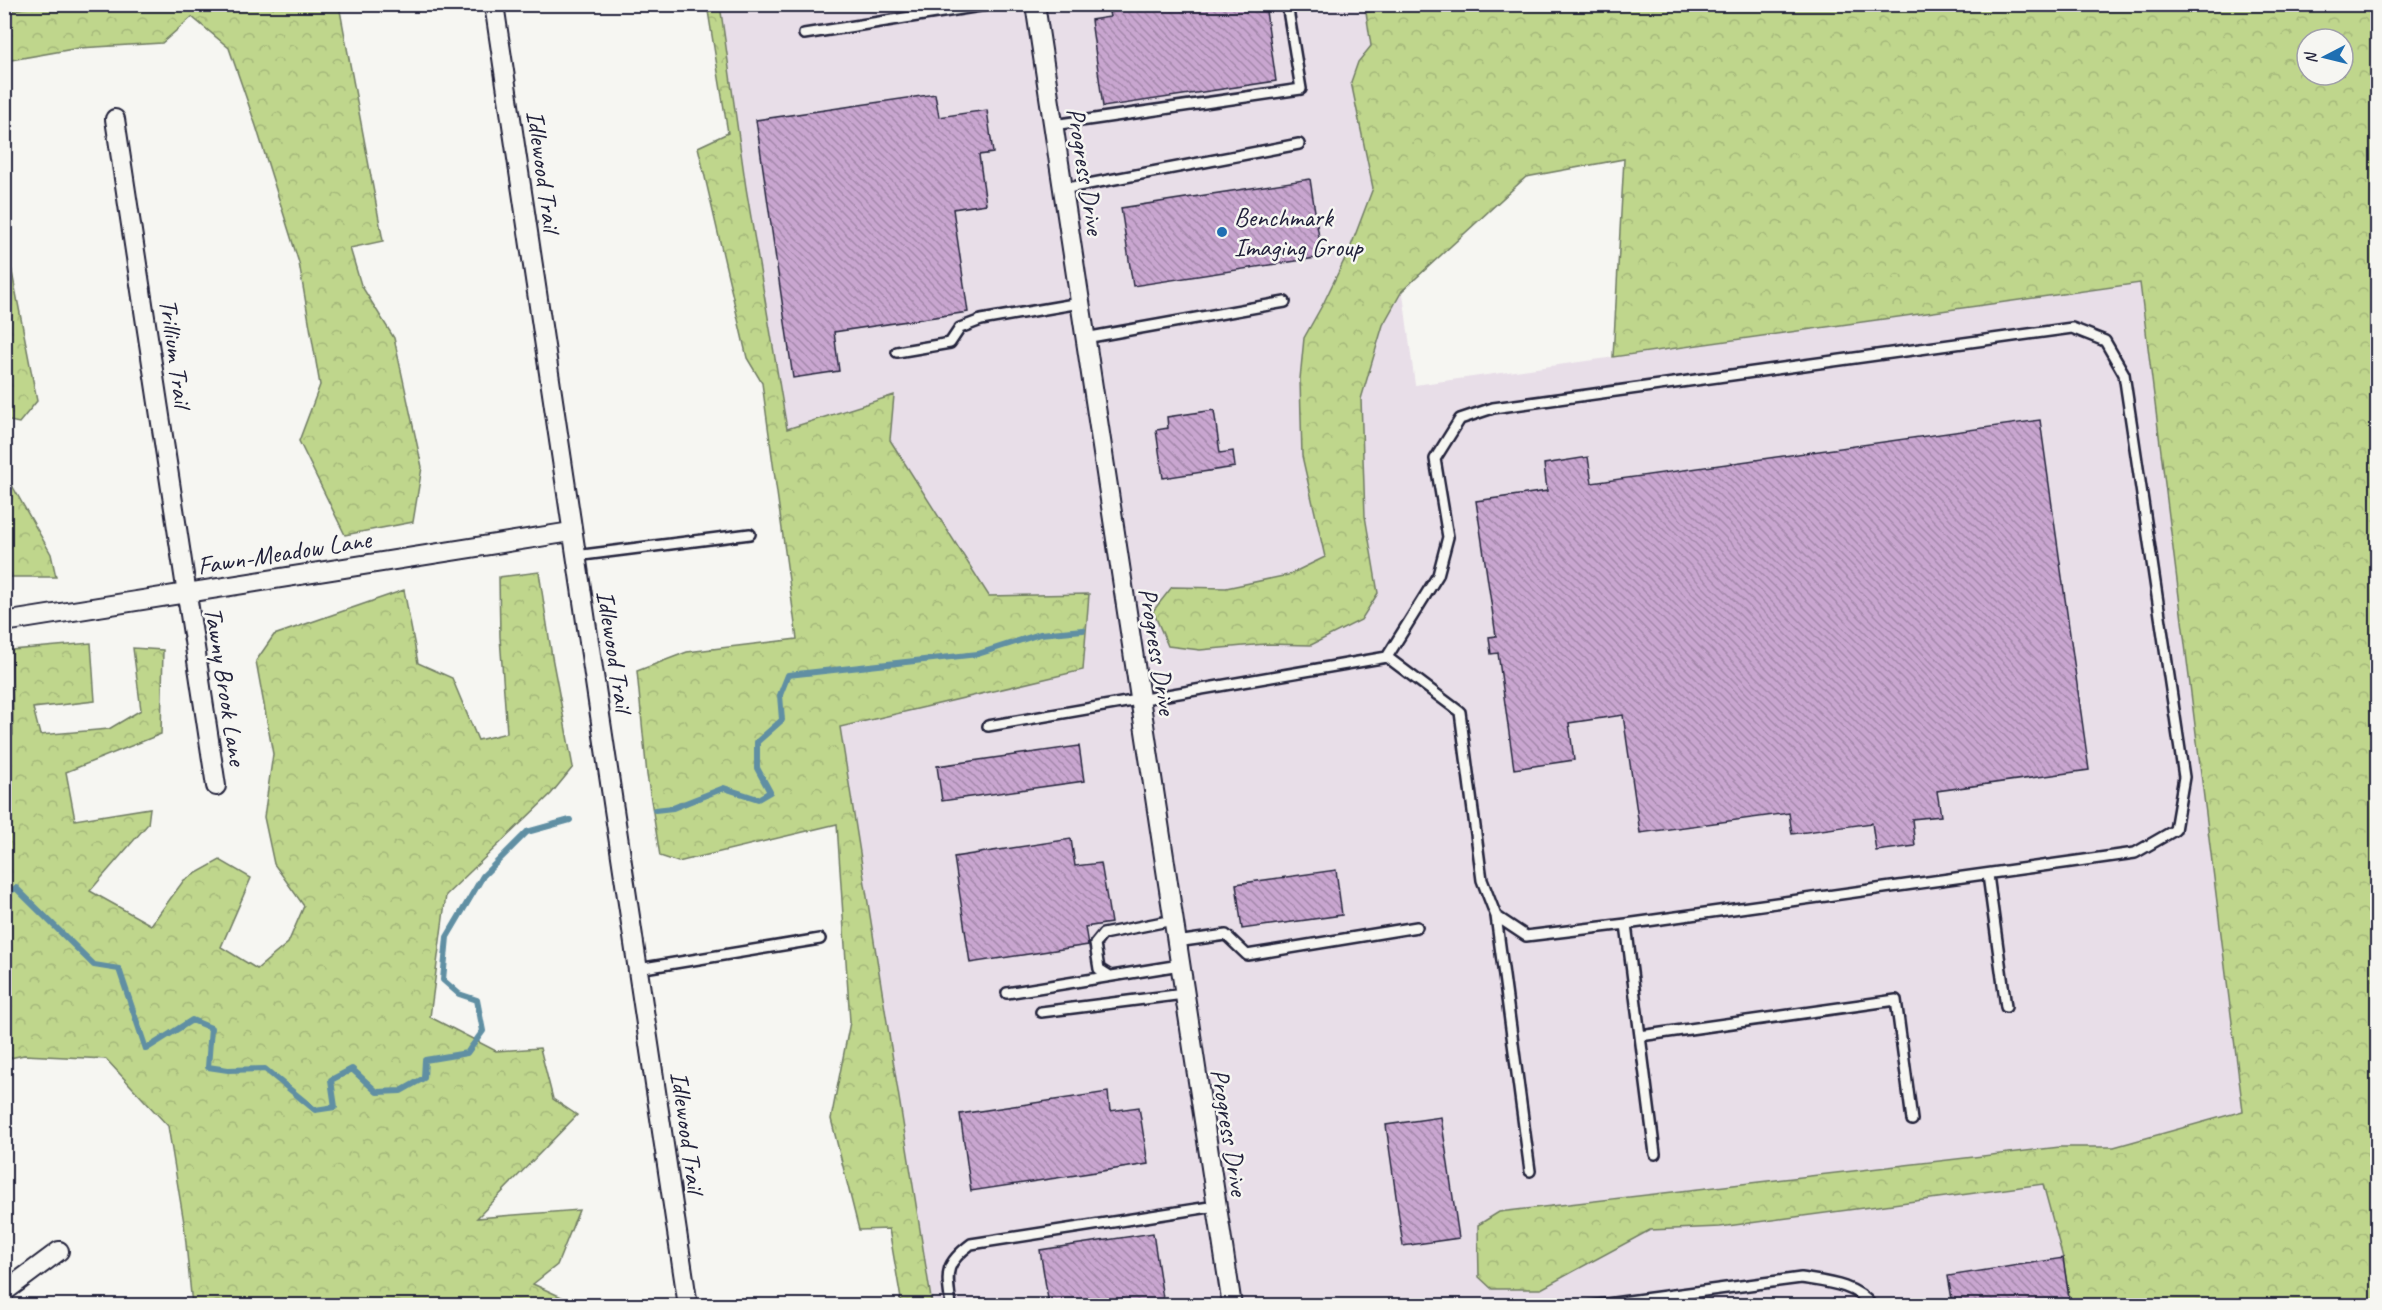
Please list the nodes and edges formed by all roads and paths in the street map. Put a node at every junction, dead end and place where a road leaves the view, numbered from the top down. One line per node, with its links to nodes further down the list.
1 (494, 4): 14 (street, Idlewood Trail)
2 (993, 4): 5 (lane)
3 (1035, 4): 7 (street, Progress Drive)
4 (1287, 4): 7 (lane)
5 (804, 34)
6 (115, 119): 17 (street, Trillium Trail)
7 (1053, 125): 9 (street, Progress Drive)
8 (1299, 144): 9 (lane)
9 (1062, 189): 11 (street, Progress Drive)
10 (1285, 302): 12 (lane)
11 (1080, 303): 12 (street, Progress Drive); 13 (lane)
12 (1085, 338): 20 (street, Progress Drive)
13 (897, 352)
14 (571, 532): 16 (street, Idlewood Trail); 17 (street, Fawn-Meadow Lane)
15 (750, 534): 16 (lane)
16 (575, 556): 31 (street, Idlewood Trail)
17 (186, 594): 18 (street, Fawn-Meadow Lane); 22 (street, Tawny Brook Lane)
18 (4, 622)
19 (1387, 657): 20 (lane); 23 (lane); 24 (lane)
20 (1140, 699): 21 (lane); 25 (street, Progress Drive)
21 (988, 726)
22 (216, 786)
23 (1988, 875): 26 (lane); 35 (lane)
24 (1496, 916): 26 (lane); 40 (lane)
25 (1173, 920): 29 (street, Progress Drive); 32 (lane)
26 (1626, 924): 37 (lane)
27 (1417, 927): 29 (lane)
28 (820, 939): 31 (lane)
29 (1176, 942): 30 (street, Progress Drive)
30 (1180, 965): 32 (lane); 34 (street, Progress Drive)
31 (638, 969): 44 (street, Idlewood Trail)
32 (1110, 976): 33 (lane)
33 (1007, 993)
34 (1184, 994): 36 (lane); 41 (street, Progress Drive)
35 (2006, 1007)
36 (1041, 1012)
37 (1640, 1036): 38 (lane); 39 (lane)
38 (1912, 1120)
39 (1655, 1154)
40 (1530, 1171)
41 (1216, 1206): 45 (lane); 46 (street, Progress Drive)
42 (58, 1251): 43 (street)
43 (4, 1292)
44 (688, 1305)
45 (951, 1305)
46 (1232, 1305)
47 (1592, 1305): 48 (lane)
48 (1872, 1305)

